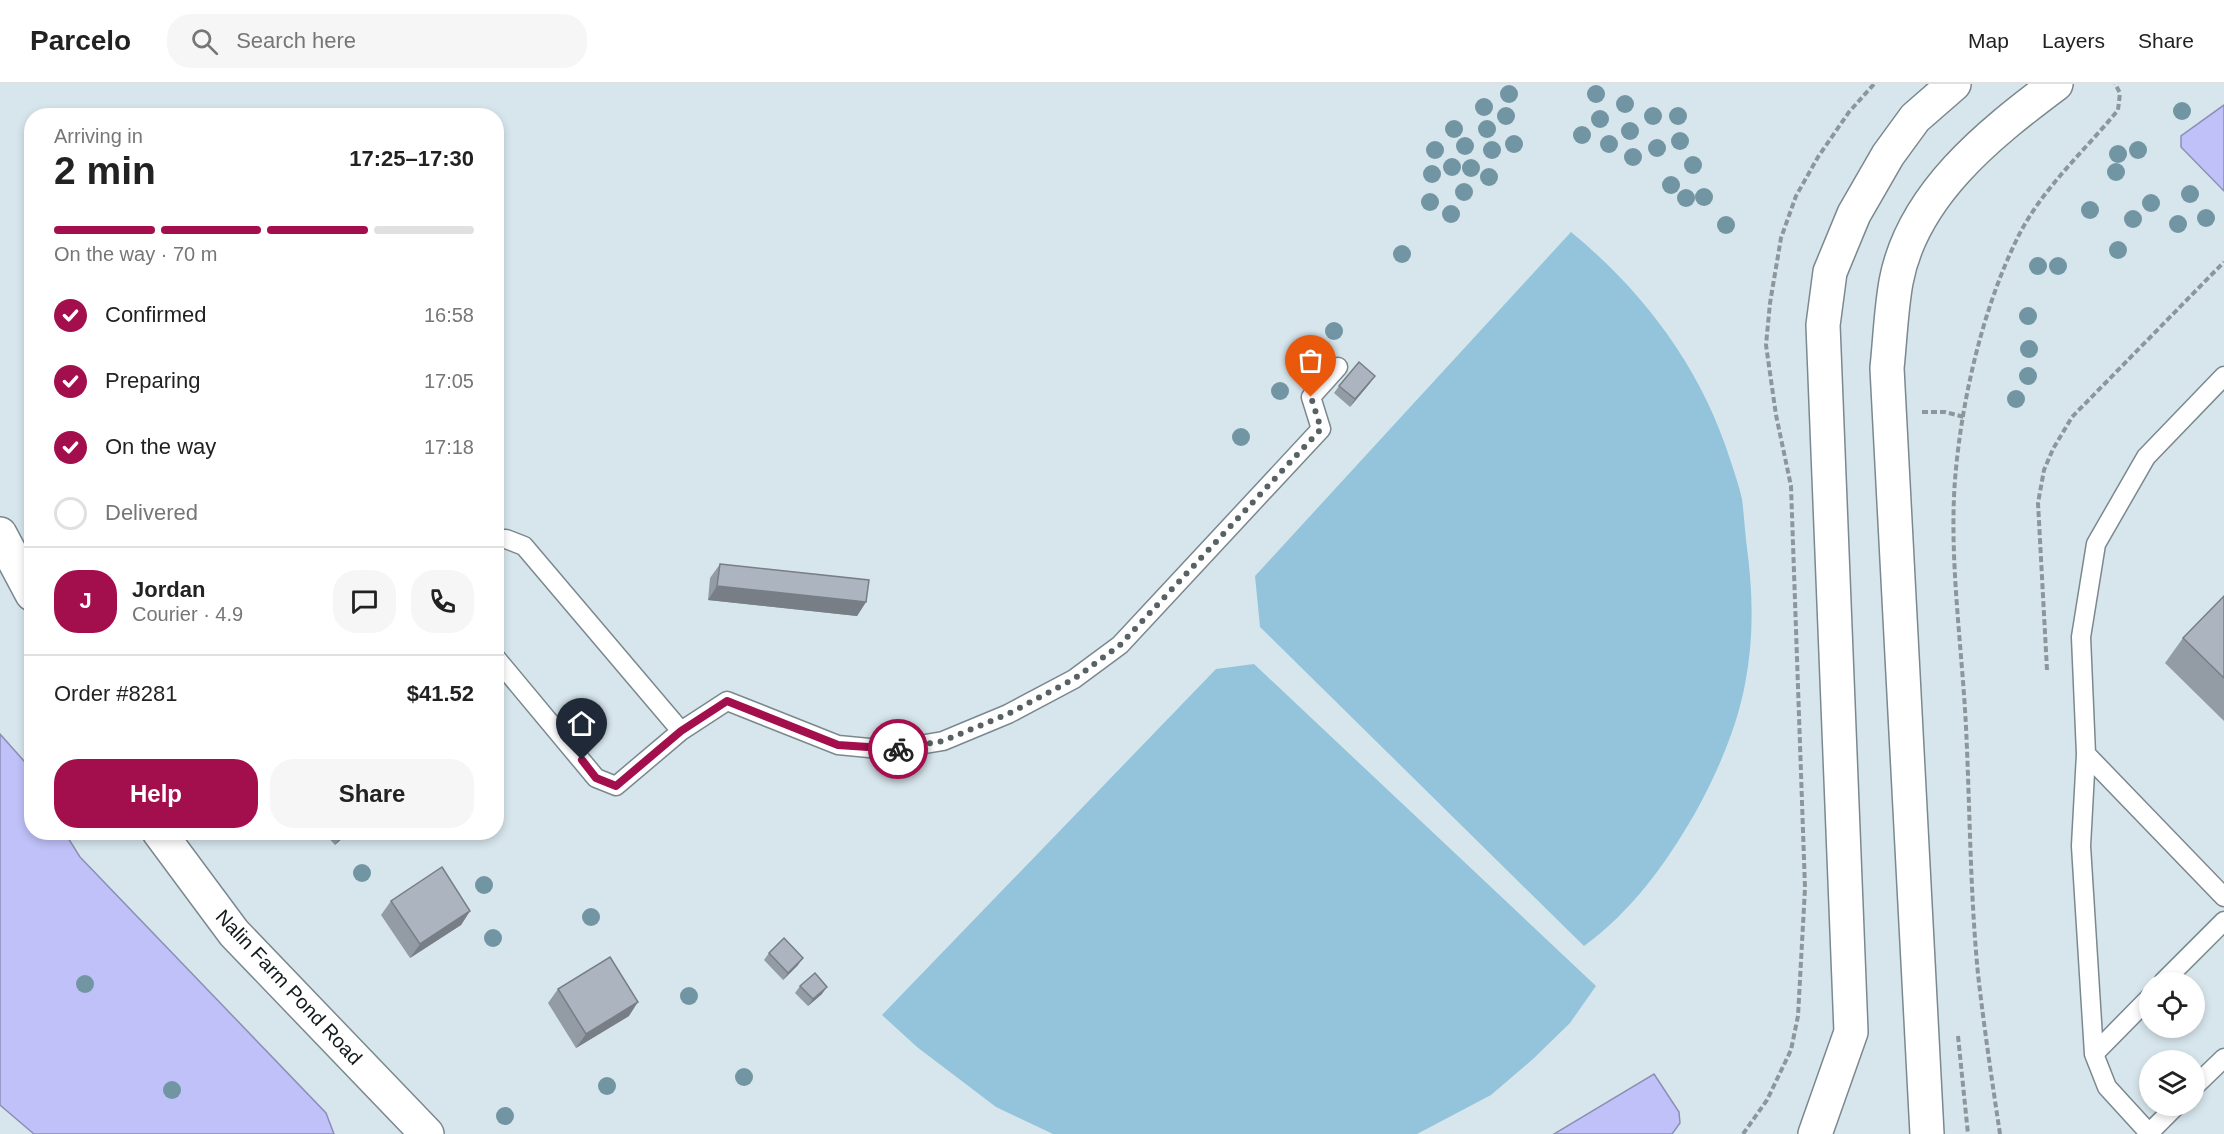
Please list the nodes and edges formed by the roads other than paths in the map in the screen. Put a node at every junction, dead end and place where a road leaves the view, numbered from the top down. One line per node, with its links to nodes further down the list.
1 (1954, 84): 22 (street)
2 (2056, 84): 23 (street)
3 (1338, 367): 9 (lane)
4 (2224, 376): 10 (lane)
5 (0, 534): 7 (street)
6 (504, 539): 9 (lane)
7 (24, 579)
8 (504, 668): 9 (lane)
9 (681, 731)
10 (2086, 754): 12 (lane); 16 (lane)
11 (165, 840): 21 (street, Nalin Farm Pond Road)
12 (2224, 897)
13 (2224, 921): 14 (lane)
14 (2173, 972)
15 (2139, 1008): 16 (lane)
16 (2094, 1054): 20 (lane)
17 (2224, 1058): 18 (lane)
18 (2205, 1076)
19 (2166, 1116): 20 (lane)
20 (2149, 1133)
21 (427, 1134)
22 (1815, 1134)
23 (1927, 1134)

